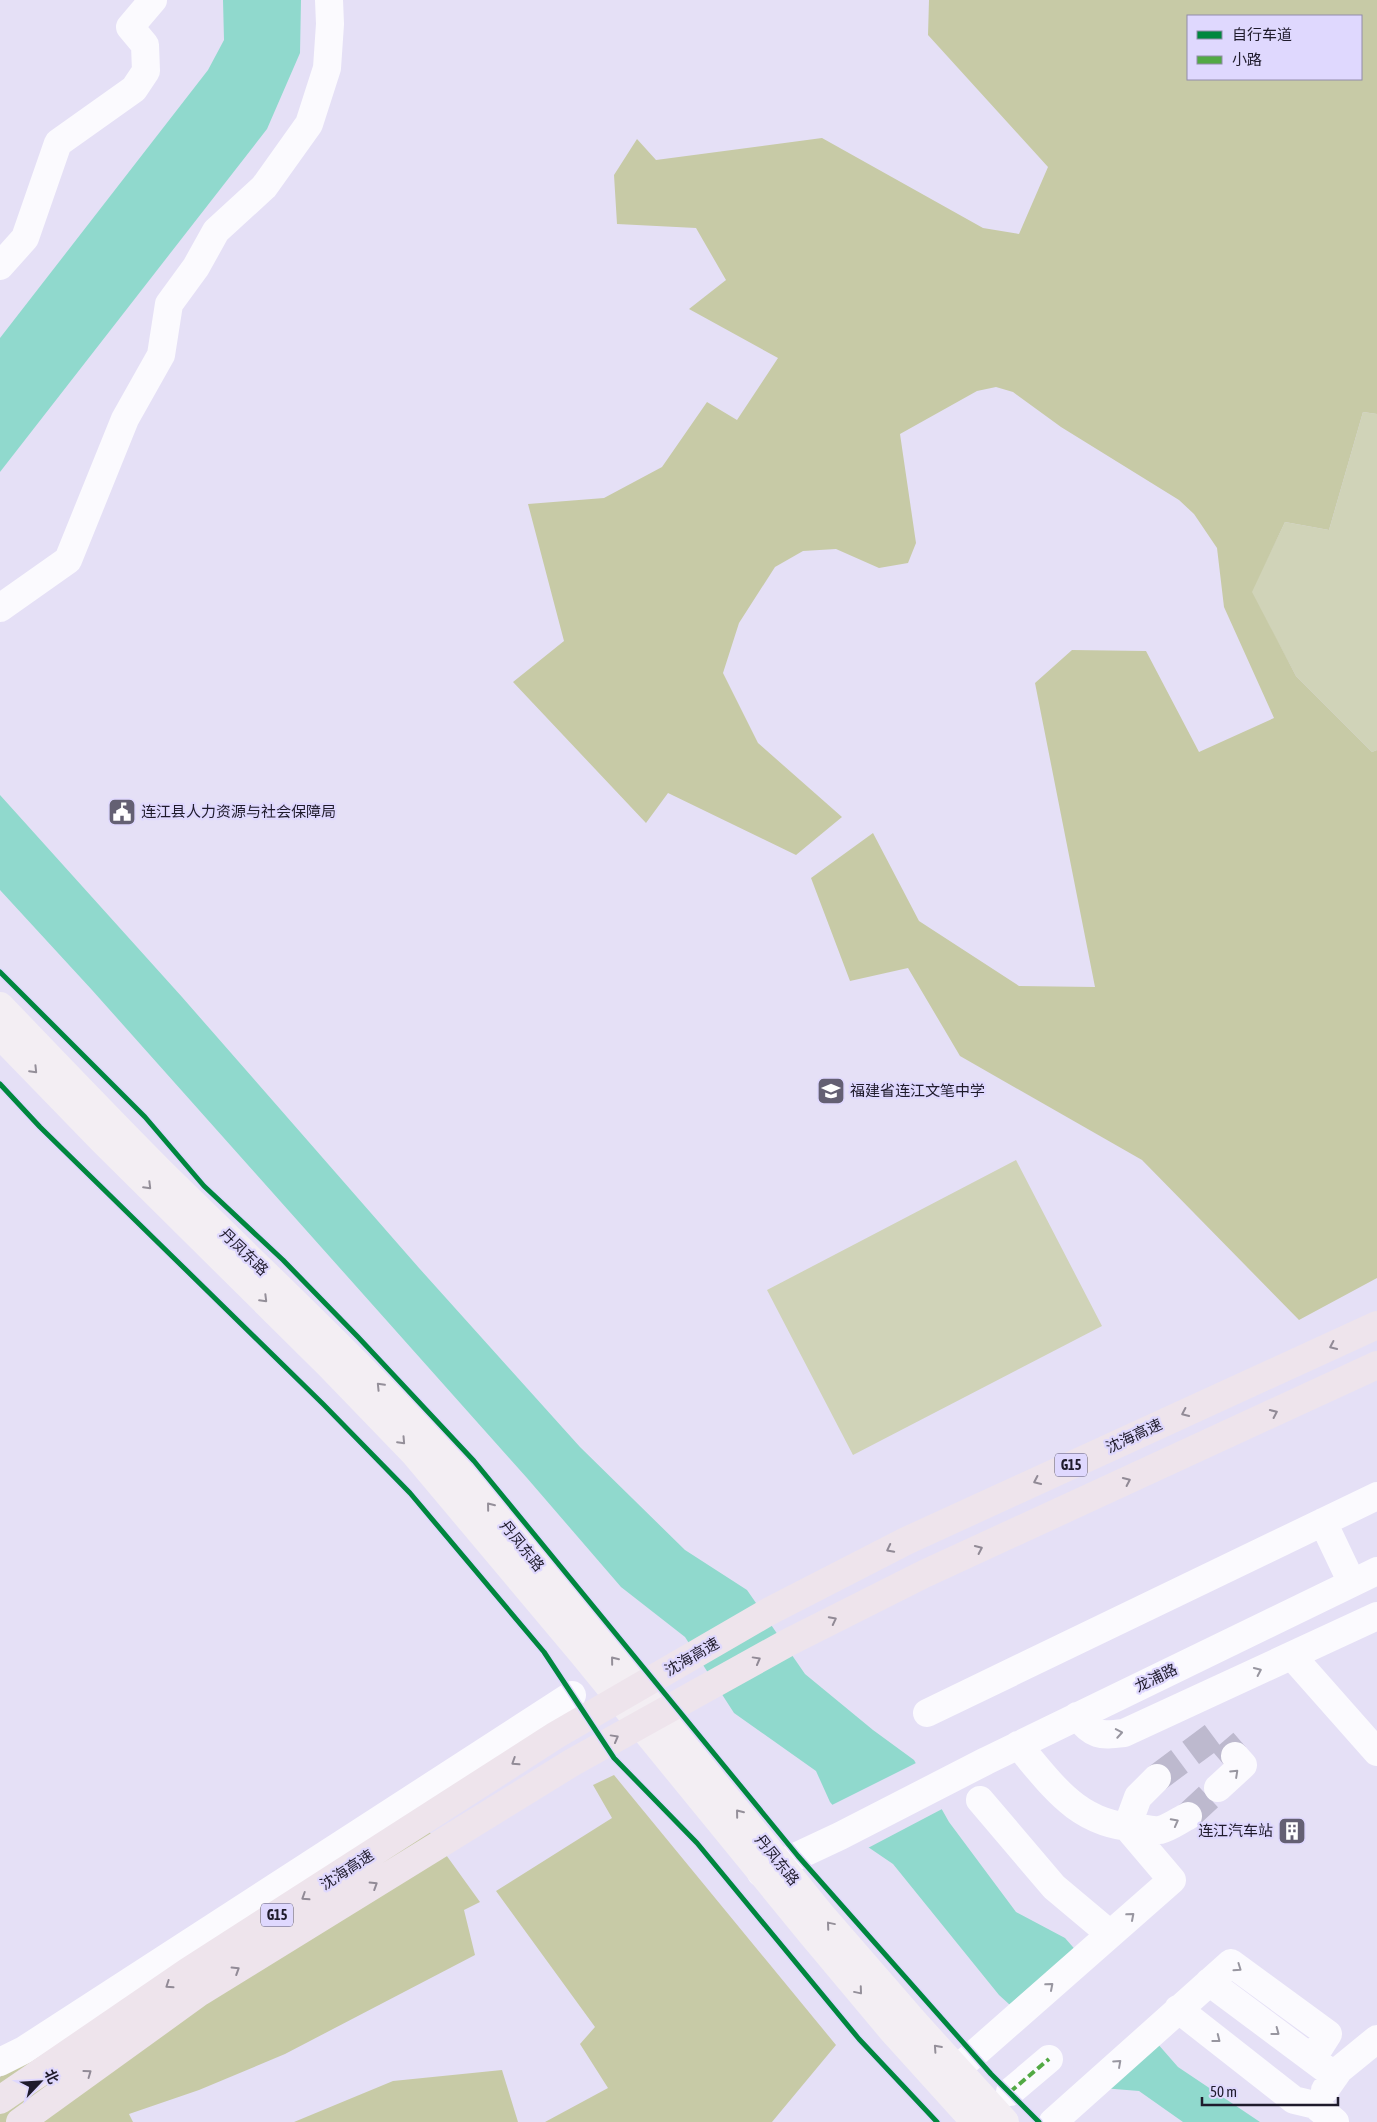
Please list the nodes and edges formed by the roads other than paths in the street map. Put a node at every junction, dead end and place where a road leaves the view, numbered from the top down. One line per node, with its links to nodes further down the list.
1 (153, 0): 3 (street)
2 (329, 0): 4 (street)
3 (0, 266)
4 (0, 608)
5 (0, 1006): 26 (main road, 丹凤东路, one-way to 5)
6 (0, 1035): 26 (main road, 丹凤东路, one-way to 26)
7 (1377, 1325): 35 (highway, 沈海高速 / G15, one-way to 35)
8 (1377, 1365): 37 (highway, 沈海高速 / G15, one-way to 8)
9 (1377, 1496): 10 (street)
10 (1323, 1522): 12 (street); 16 (street)
11 (1377, 1571): 12 (street, 龙浦路)
12 (1352, 1583): 17 (street, 龙浦路)
13 (1377, 1616): 14 (street)
14 (1292, 1656): 17 (street, one-way to 14); 19 (street)
15 (572, 1695): 31 (street)
16 (927, 1713)
17 (1077, 1716): 18 (street, 龙浦路)
18 (1018, 1745): 25 (street); 26 (street, 龙浦路)
19 (1377, 1752)
20 (1235, 1756): 22 (street, one-way to 20)
21 (1157, 1778): 25 (street)
22 (1218, 1788)
23 (980, 1800): 27 (street)
24 (1188, 1816): 25 (street, one-way to 24)
25 (1127, 1827): 27 (street, one-way to 25)
26 (770, 1869): 32 (main road, 丹凤东路, one-way to 26); 38 (main road, 丹凤东路, one-way to 38)
27 (1102, 1941): 32 (street, one-way to 27)
28 (1170, 2016): 33 (street, one-way to 33); 36 (street, one-way to 36); 40 (street, one-way to 28)
29 (1377, 2039): 33 (street)
30 (1049, 2058): 34 (street)
31 (0, 2062)
32 (956, 2070): 39 (main road, 丹凤东路)
33 (1335, 2076): 36 (street)
34 (1010, 2092)
35 (0, 2100)
36 (1314, 2105): 41 (street)
37 (20, 2122)
38 (975, 2122)
39 (1005, 2122)
40 (1053, 2122)
41 (1335, 2122)

